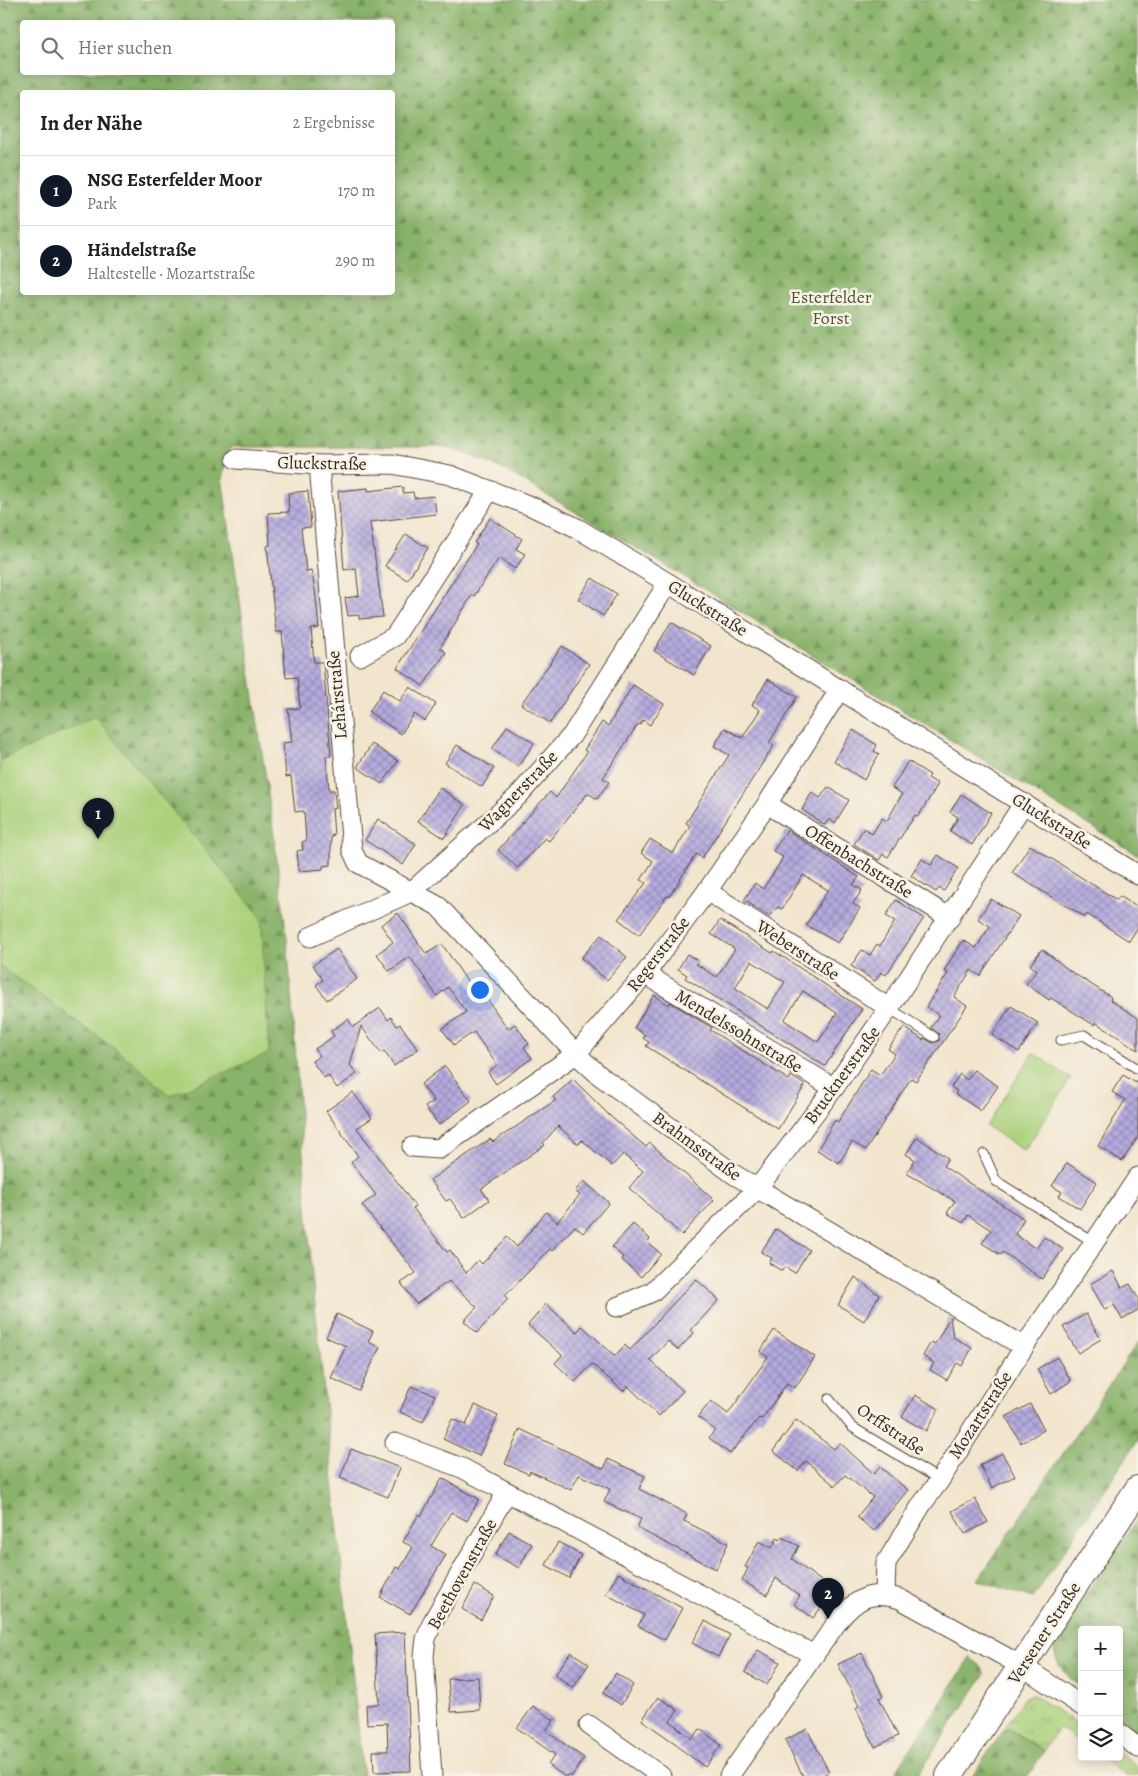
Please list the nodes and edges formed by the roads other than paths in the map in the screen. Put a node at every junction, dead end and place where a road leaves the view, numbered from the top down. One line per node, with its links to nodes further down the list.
1 (236, 459): 2 (street, Gluckstraße)
2 (319, 464): 3 (street, Gluckstraße); 11 (street, Lehárstraße)
3 (489, 491): 4 (street, Gluckstraße); 5 (street, Lehárstraße)
4 (668, 583): 6 (street, Gluckstraße); 11 (street, Wagnerstraße)
5 (360, 656)
6 (840, 689): 7 (street, Gluckstraße); 8 (street, Regerstraße)
7 (1024, 803): 9 (street, Gluckstraße); 12 (street, Brucknerstraße)
8 (767, 804): 10 (street, Regerstraße); 12 (street, Offenbachstraße)
9 (1138, 875)
10 (707, 891): 14 (street, Regerstraße); 15 (street, Weberstraße)
11 (411, 892): 13 (street, Wagnerstraße); 18 (street, Brahmsstraße)
12 (950, 918): 15 (street, Brucknerstraße)
13 (310, 937)
14 (645, 974): 18 (street, Regerstraße); 20 (street, Mendelssohnstraße)
15 (889, 1008): 16 (lane); 20 (street, Brucknerstraße)
16 (934, 1037)
17 (1061, 1040): 19 (lane)
18 (576, 1054): 21 (street, Regerstraße); 24 (street, Brahmsstraße)
19 (1138, 1070)
20 (834, 1088): 24 (street, Brucknerstraße)
21 (412, 1147)
22 (984, 1154): 25 (lane)
23 (1138, 1177): 25 (street, Mozartstraße)
24 (757, 1189): 26 (street, Brucknerstraße); 27 (street, Brahmsstraße)
25 (1095, 1243): 27 (street, Mozartstraße)
26 (617, 1307)
27 (1024, 1347): 30 (street, Mozartstraße)
28 (829, 1399): 30 (lane, Orffstraße)
29 (395, 1443): 32 (street)
30 (940, 1480): 33 (street, Mozartstraße)
31 (1138, 1489): 35 (street, Versener Straße)
32 (506, 1494): 34 (street); 40 (street, Beethovenstraße)
33 (885, 1594): 34 (street); 35 (street)
34 (814, 1655): 42 (street)
35 (1022, 1666): 36 (street); 43 (street, Versener Straße)
36 (1078, 1703)
37 (589, 1725): 41 (street)
38 (1123, 1737): 39 (street)
39 (1138, 1748)
40 (432, 1776)
41 (662, 1776)
42 (729, 1776)
43 (949, 1776)

